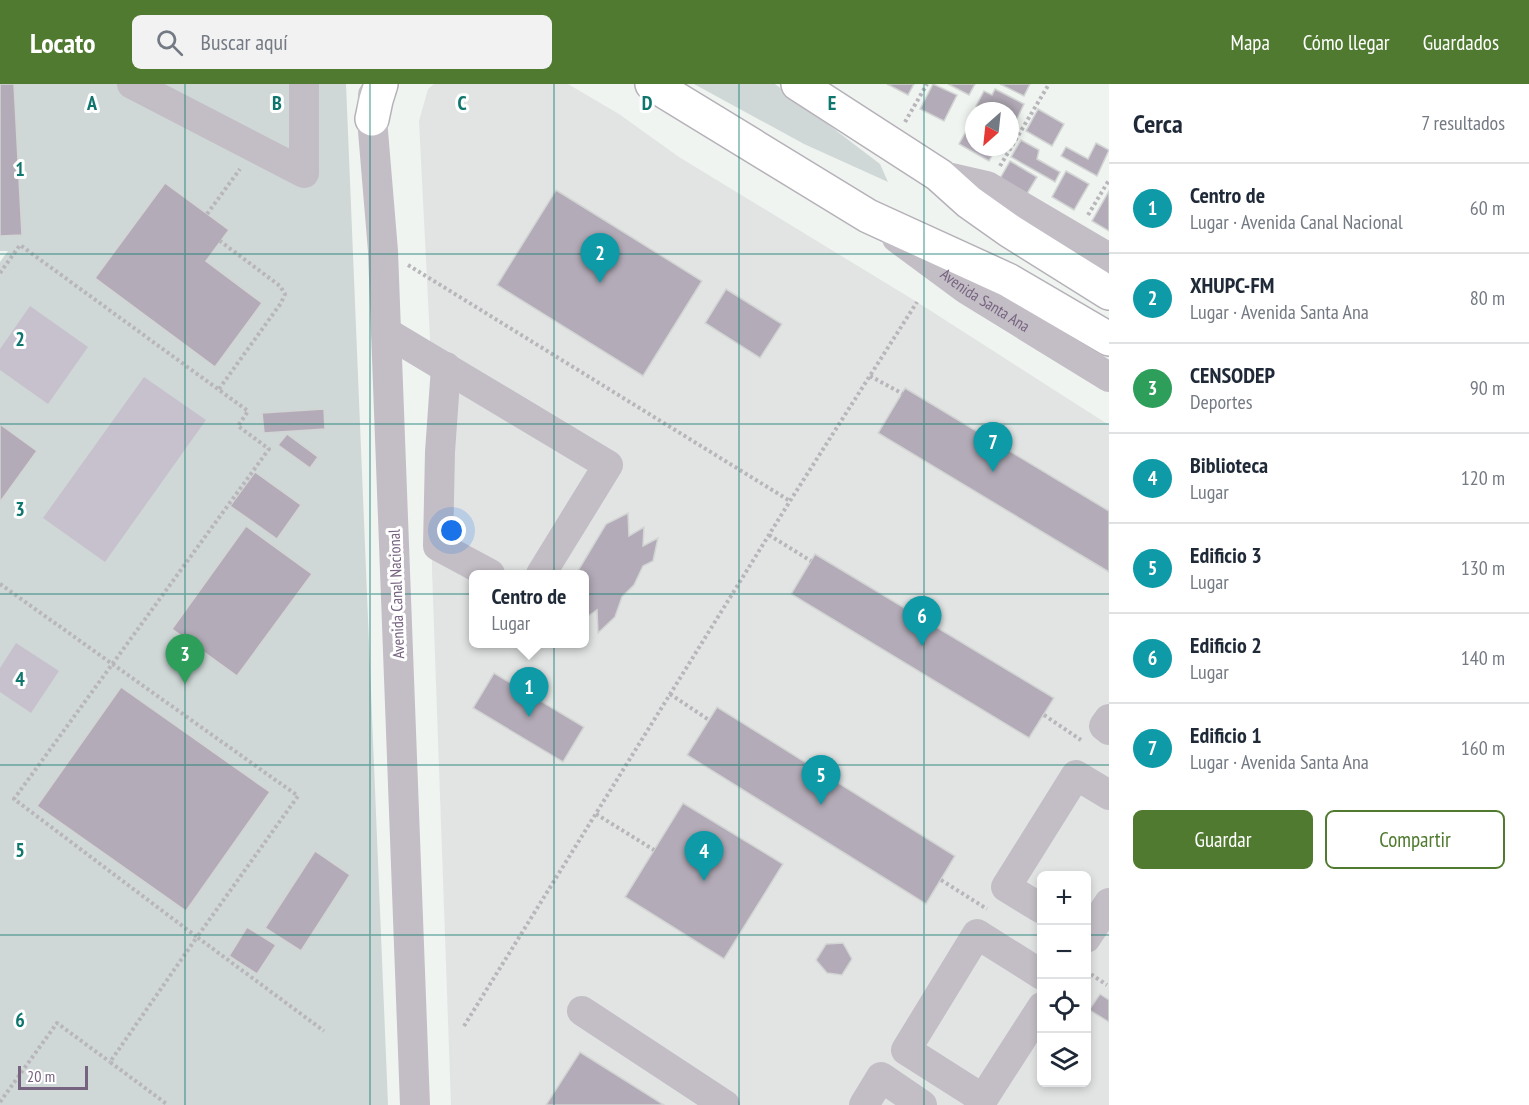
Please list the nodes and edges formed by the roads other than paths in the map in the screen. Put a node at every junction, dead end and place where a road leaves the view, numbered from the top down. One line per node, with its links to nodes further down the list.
1 (132, 84): 2 (street)
2 (304, 84)
3 (374, 84): 7 (street, Avenida Canal Nacional)
4 (381, 84): 7 (main road)
5 (652, 84): 9 (main road, Avenida Santa Ana)
6 (798, 84): 8 (main road)
7 (372, 119): 12 (street, Avenida Canal Nacional)
8 (939, 175): 10 (street); 11 (main road)
9 (868, 216): 13 (main road, Avenida Santa Ana); 15 (street, Avenida Santa Ana)
10 (1109, 258)
11 (1109, 293)
12 (386, 332): 14 (street); 28 (street, Avenida Canal Nacional)
13 (1108, 338)
14 (446, 367): 16 (street); 17 (street)
15 (1109, 377)
16 (483, 570)
17 (543, 570)
18 (1109, 719): 19 (street)
19 (1100, 738)
20 (1109, 795): 22 (street)
21 (1109, 903): 23 (street)
22 (1037, 907)
23 (1091, 930)
24 (1037, 972): 27 (street)
25 (582, 1011): 29 (street)
26 (1037, 1013): 27 (street)
27 (981, 1102)
28 (415, 1105)
29 (725, 1105)
30 (864, 1105): 31 (street)
31 (922, 1105)

